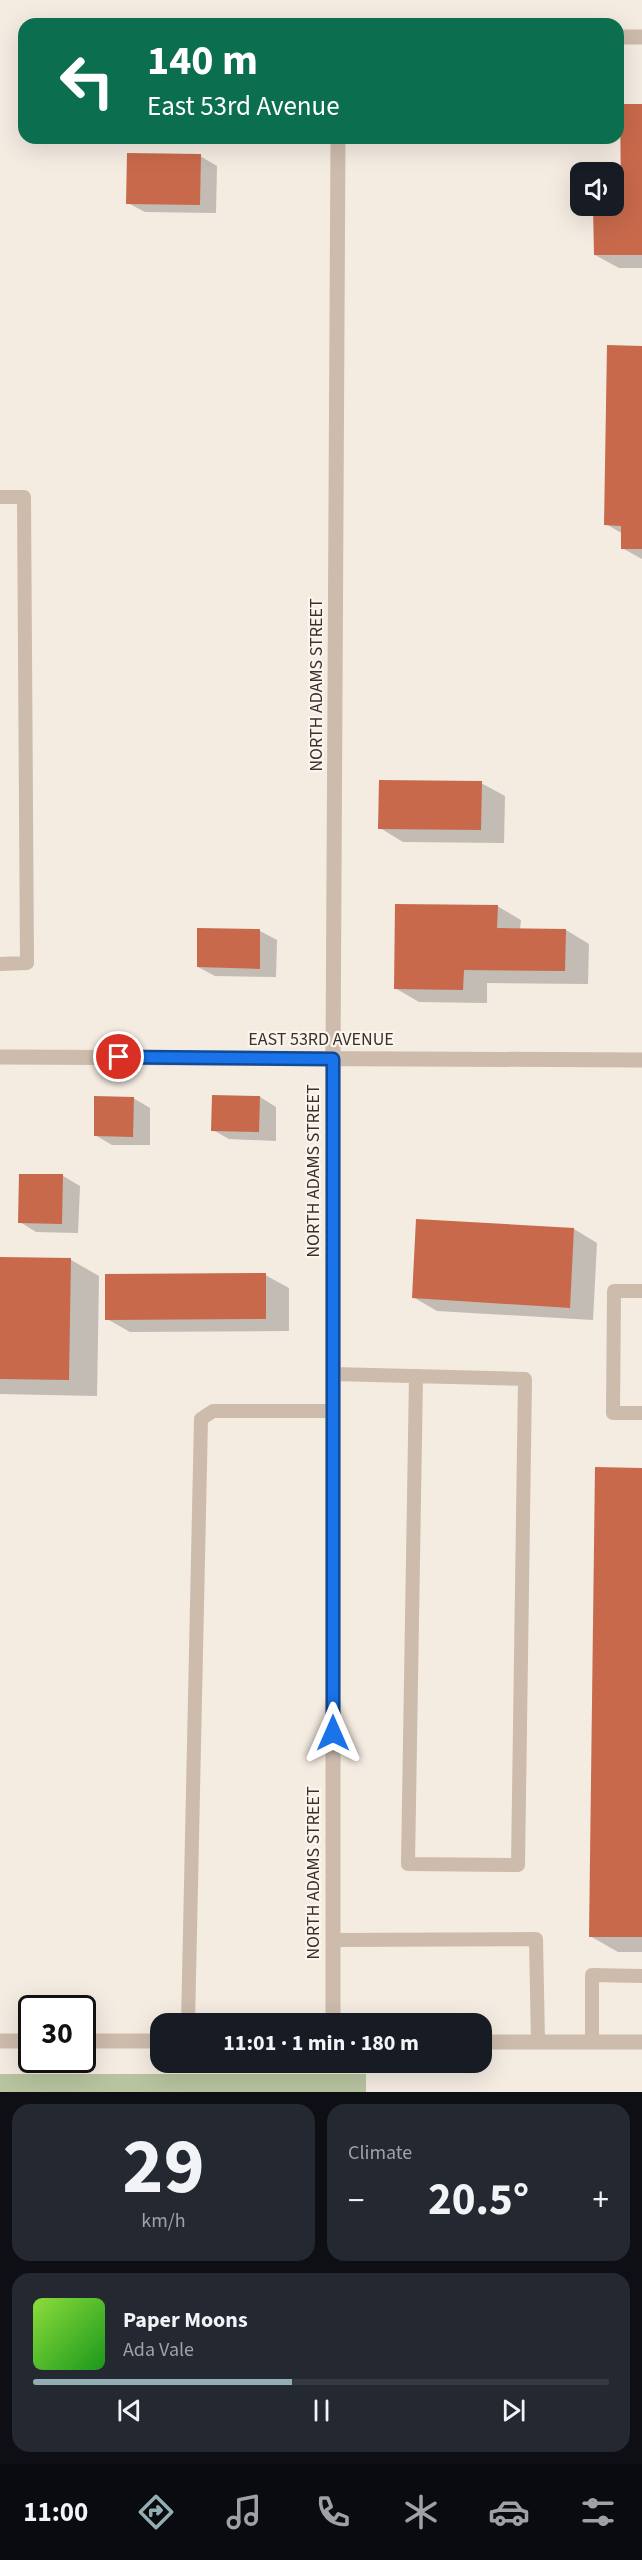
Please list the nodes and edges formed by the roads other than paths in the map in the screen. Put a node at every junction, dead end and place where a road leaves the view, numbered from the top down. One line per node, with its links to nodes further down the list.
1 (624, 37): 2 (street)
2 (642, 37)
3 (338, 144): 7 (street, NORTH ADAMS STREET)
4 (0, 497): 5 (lane)
5 (0, 964)
6 (0, 1057): 7 (street, EAST 53RD AVENUE)
7 (333, 1059): 8 (street, EAST 53RD AVENUE); 10 (street, NORTH ADAMS STREET)
8 (642, 1060)
9 (642, 1291): 13 (lane)
10 (333, 1374): 11 (lane); 12 (street, NORTH ADAMS STREET)
11 (416, 1376): 11 (lane)
12 (333, 1411): 14 (street, NORTH ADAMS STREET); 16 (lane)
13 (642, 1413)
14 (333, 1940): 17 (street, NORTH ADAMS STREET); 23 (lane)
15 (642, 1976): 24 (lane)
16 (188, 2013)
17 (333, 2013)
18 (0, 2041): 19 (street)
19 (18, 2041)
20 (96, 2041): 21 (street)
21 (150, 2041)
22 (492, 2042): 23 (street)
23 (538, 2042): 24 (street)
24 (592, 2042): 25 (street)
25 (642, 2042)

